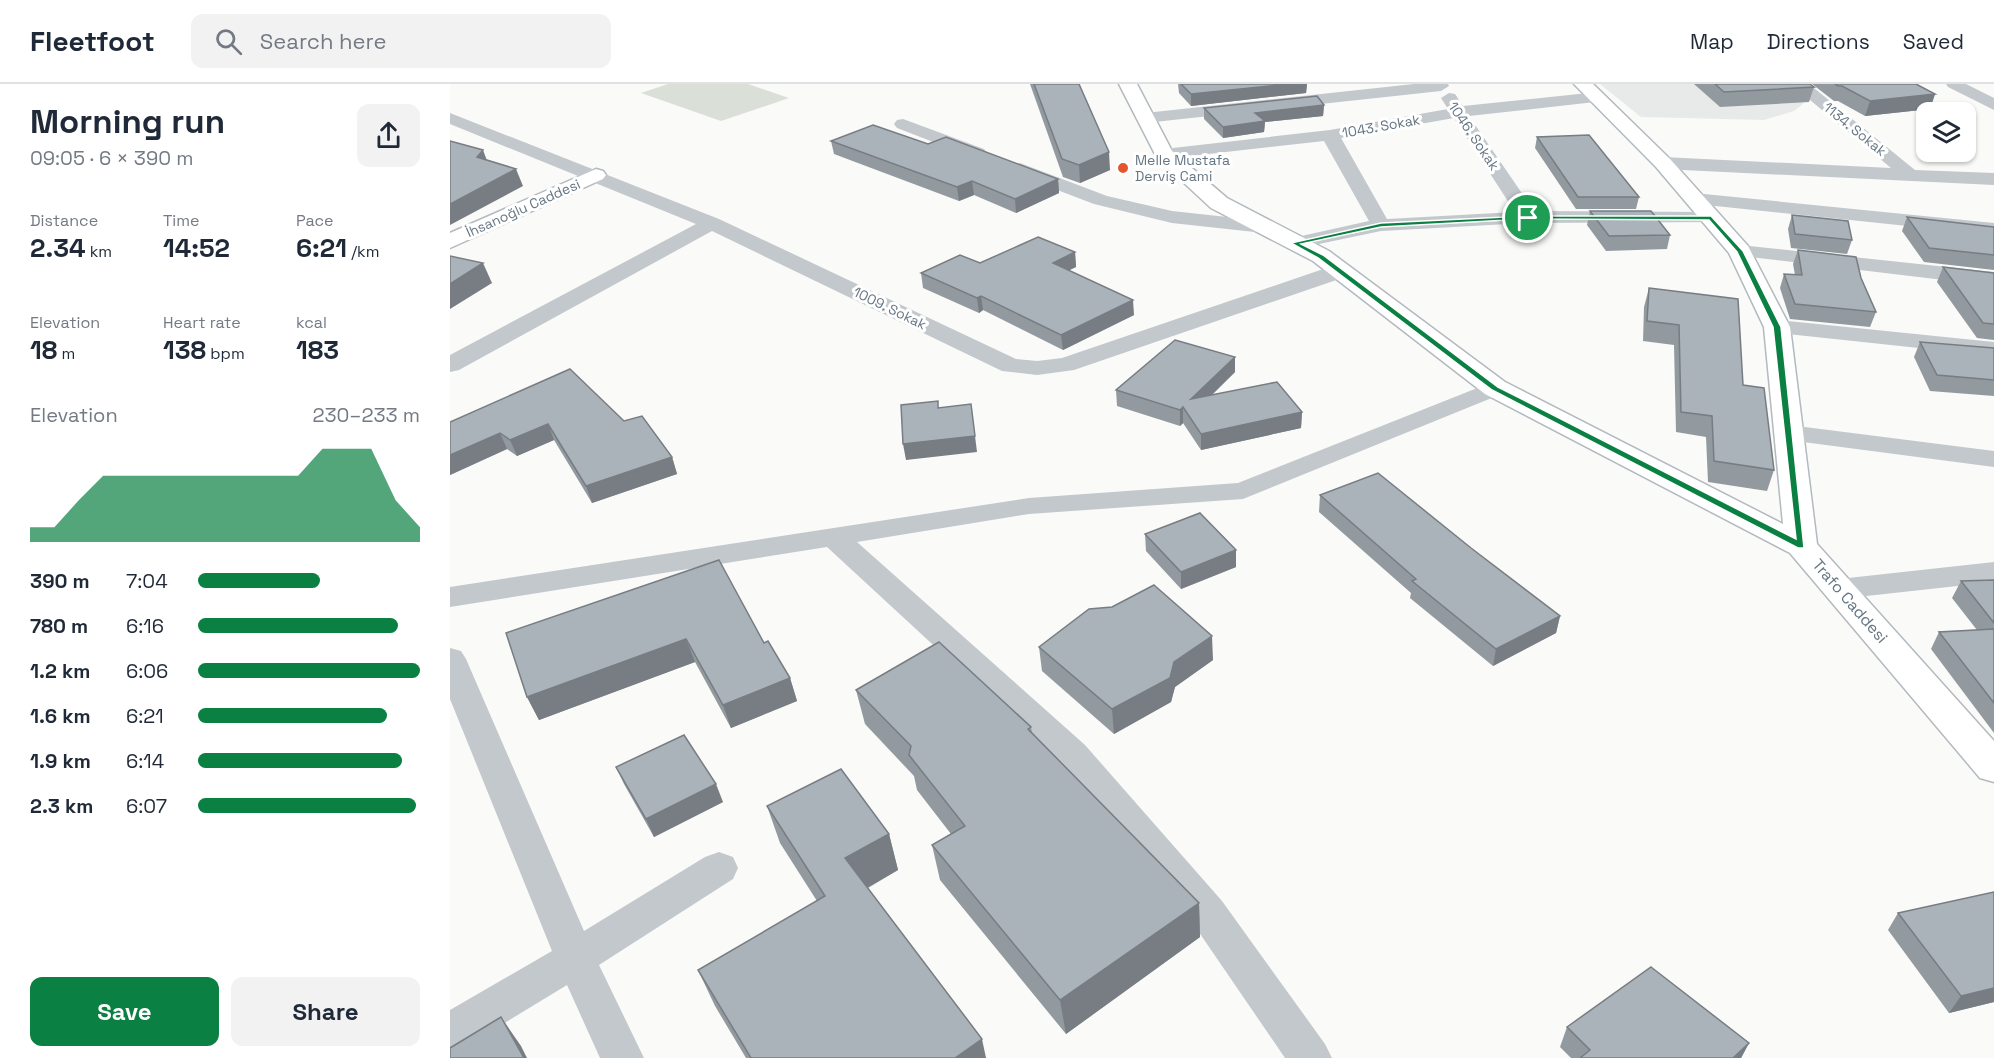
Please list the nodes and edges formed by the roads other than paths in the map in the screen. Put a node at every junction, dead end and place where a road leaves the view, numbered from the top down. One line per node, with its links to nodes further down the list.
1 (1128, 84): 9 (street, Trafo Caddesi)
2 (1799, 84): 17 (street, 1134. Sokak)
3 (1954, 84): 6 (street)
4 (1440, 85): 7 (street, 1046. Sokak); 9 (street)
5 (1591, 91): 7 (street, 1043. Sokak); 15 (street)
6 (1994, 105)
7 (1458, 112): 12 (street, 1043. Sokak); 20 (street, 1046. Sokak)
8 (450, 118): 11 (street, 1009. Sokak)
9 (1145, 118): 14 (street, Trafo Caddesi)
10 (903, 124): 24 (street)
11 (485, 132): 13 (street); 16 (street, 1009. Sokak)
12 (1330, 135): 14 (street, 1043. Sokak); 23 (street)
13 (459, 143)
14 (1164, 154): 24 (street, Trafo Caddesi)
15 (1664, 163): 17 (street); 19 (street)
16 (596, 175): 22 (street, 1009. Sokak); 26 (street, İhsanoğlu Caddesi)
17 (1910, 175): 18 (street)
18 (1994, 179)
19 (1694, 199): 21 (street); 25 (street)
20 (1528, 218): 21 (street); 23 (street)
21 (1711, 218): 28 (street)
22 (712, 223): 29 (street, 1009. Sokak); 33 (street)
23 (1381, 225): 27 (street)
24 (1264, 227): 27 (street, Trafo Caddesi)
25 (1994, 229)
26 (450, 241)
27 (1295, 243): 29 (street, Trafo Caddesi)
28 (1740, 251): 30 (street); 31 (street)
29 (1340, 271): 34 (street, Trafo Caddesi)
30 (1994, 279)
31 (1777, 327): 32 (street); 35 (street)
32 (1994, 349)
33 (450, 365)
34 (1495, 388): 37 (street); 38 (street, Trafo Caddesi)
35 (1789, 433): 36 (street); 38 (street)
36 (1994, 459)
37 (834, 537): 41 (street); 49 (street)
38 (1801, 546): 40 (street, Trafo Caddesi)
39 (1994, 572): 40 (street)
40 (1839, 589): 44 (street, Trafo Caddesi)
41 (450, 597)
42 (450, 659): 43 (street)
43 (458, 701): 46 (street)
44 (1994, 767)
45 (719, 868): 46 (street)
46 (575, 958): 47 (street); 48 (street)
47 (450, 1033)
48 (622, 1058)
49 (1310, 1058)

